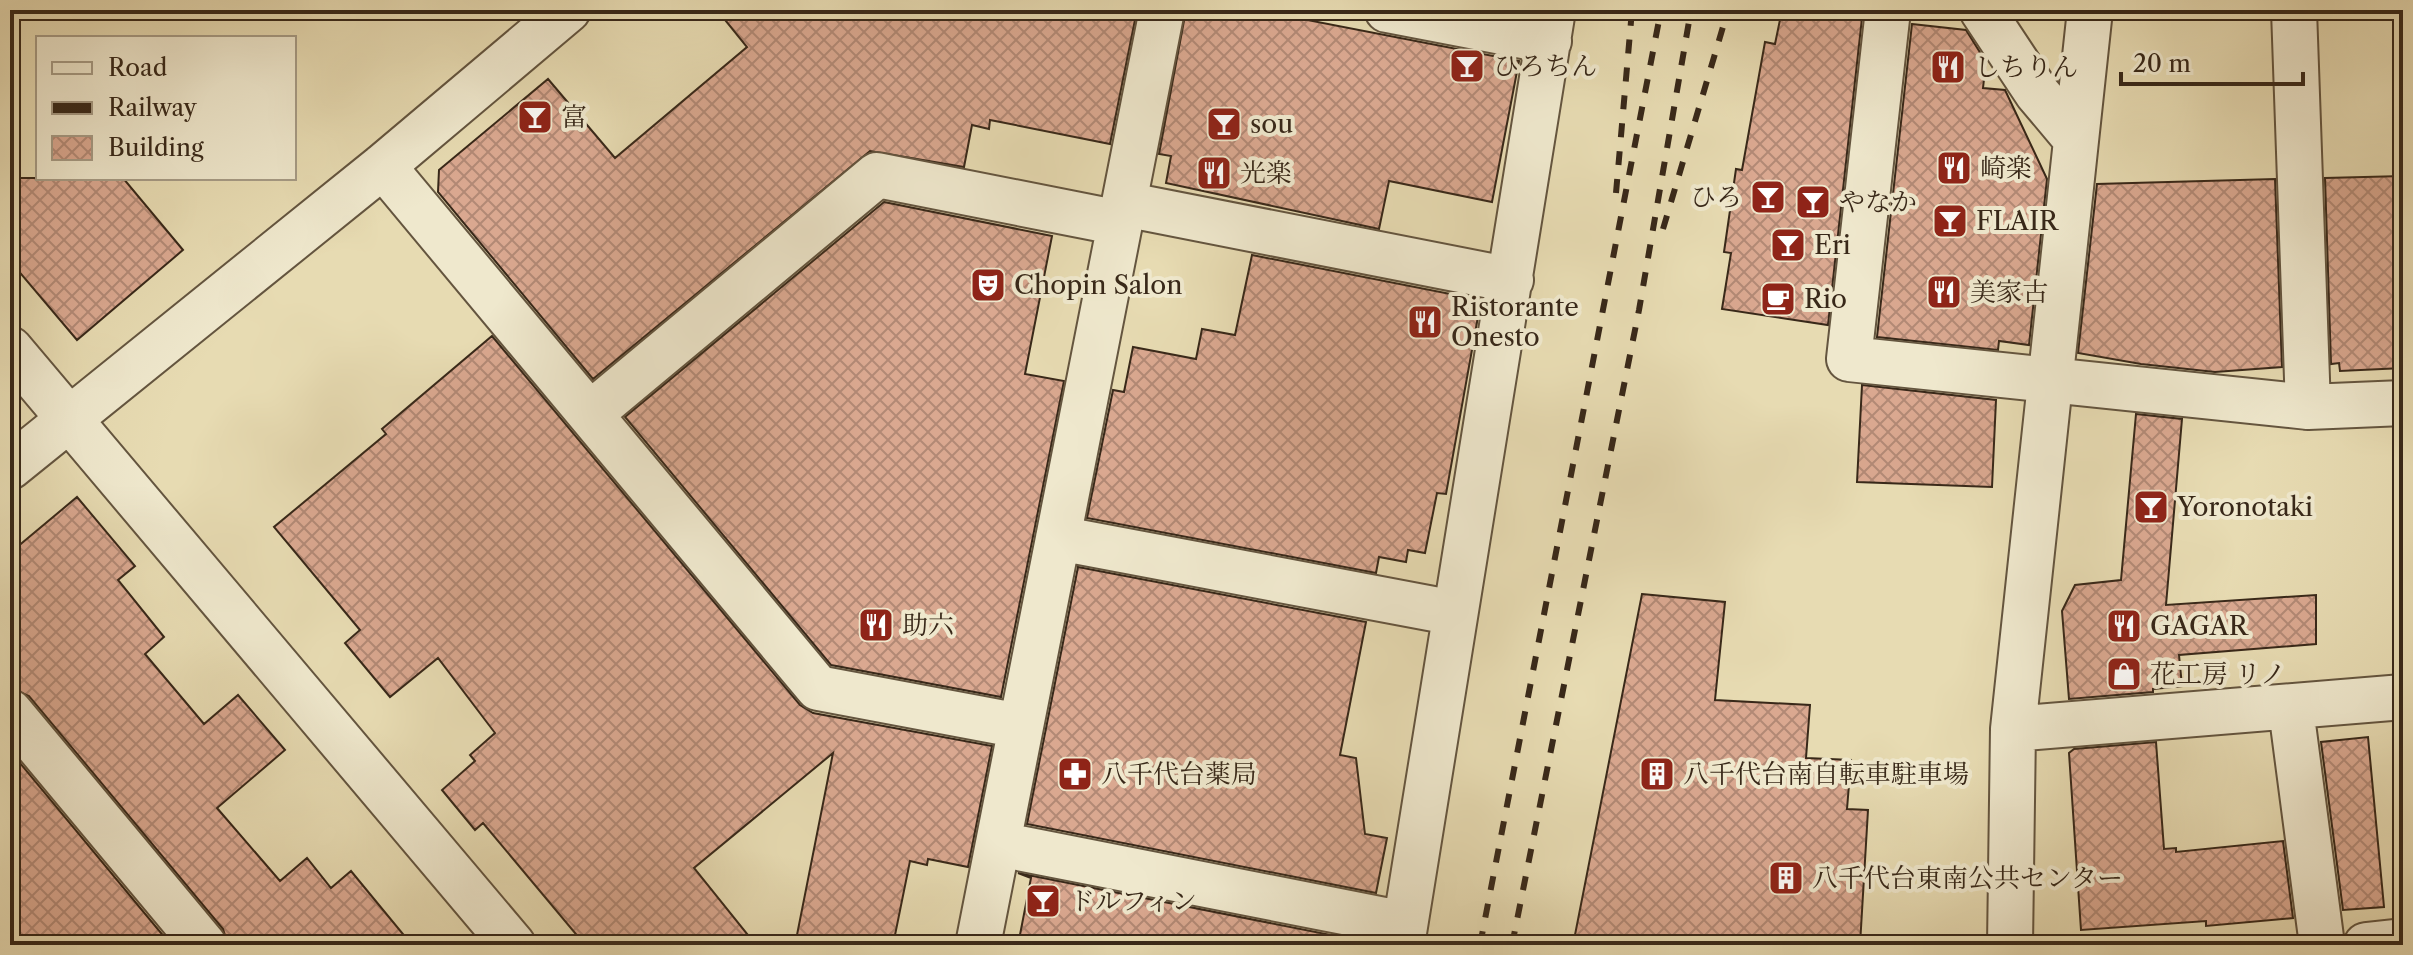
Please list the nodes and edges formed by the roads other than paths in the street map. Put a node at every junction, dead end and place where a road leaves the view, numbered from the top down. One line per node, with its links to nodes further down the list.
1 (568, 10): 10 (street)
2 (1162, 10): 11 (street)
3 (1387, 10): 8 (street)
4 (1888, 10): 14 (street)
5 (1982, 10): 9 (street)
6 (2090, 10): 9 (street)
7 (2294, 10): 16 (street)
8 (1551, 26): 12 (street)
9 (2074, 137): 14 (street)
10 (383, 166): 17 (street); 18 (street)
11 (1122, 214): 12 (street); 17 (street); 20 (street)
12 (1511, 280): 21 (street)
13 (10, 349): 18 (street)
14 (2053, 379): 16 (street); 26 (street)
15 (2403, 403): 16 (street)
16 (2308, 407)
17 (590, 414): 25 (street)
18 (70, 419): 19 (street); 31 (street)
19 (10, 467)
20 (1058, 538): 21 (street); 25 (street)
21 (1455, 613): 28 (street)
22 (2403, 697): 23 (street)
23 (2291, 709): 26 (street); 34 (street)
24 (10, 712): 30 (street)
25 (1020, 726): 27 (street)
26 (2013, 729): 33 (street)
27 (998, 844): 28 (street); 32 (street)
28 (1403, 934)
29 (2403, 941): 35 (street)
30 (204, 945)
31 (513, 945)
32 (978, 945)
33 (2010, 945)
34 (2322, 945)
35 (2366, 945)

